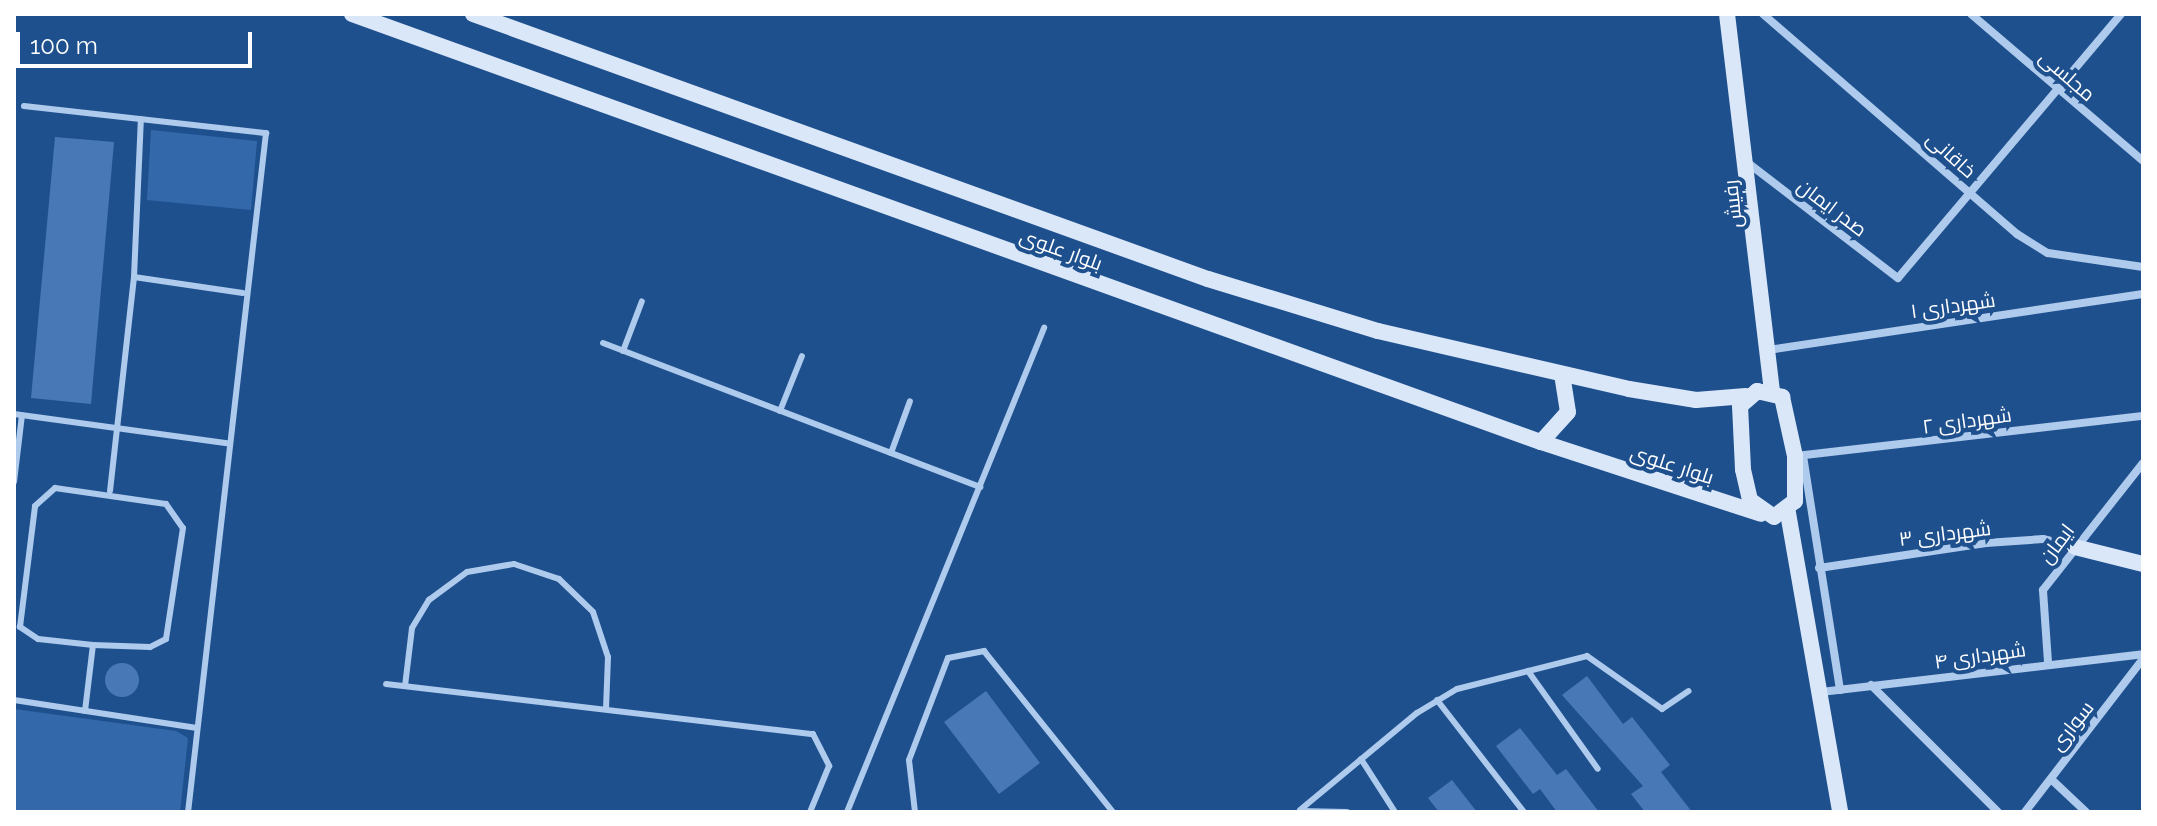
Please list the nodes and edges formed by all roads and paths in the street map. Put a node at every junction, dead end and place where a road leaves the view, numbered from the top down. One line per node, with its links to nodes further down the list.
1 (352, 14): 31 (main road, بلوار علوی)
2 (473, 14): 23 (main road, بلوار علوی)
3 (1727, 14): 11 (main road, رفیش)
4 (1763, 14): 12 (street, خاقانی)
5 (1971, 14): 7 (street, مجلسی)
6 (2121, 14): 7 (street)
7 (2058, 89): 10 (street, مجلسی); 12 (street)
8 (24, 106): 9 (lane)
9 (141, 119): 14 (lane); 15 (lane)
10 (2143, 161)
11 (1748, 163): 12 (street, صدر ایمان); 20 (main road, رفیش)
12 (1969, 193): 13 (street, خاقانی)
13 (2143, 267)
14 (134, 277): 15 (lane); 30 (lane)
15 (243, 293): 32 (lane)
16 (2143, 294): 20 (street, شهرداری ۱)
17 (642, 301): 21 (lane)
18 (1044, 328): 37 (lane)
19 (603, 343): 21 (lane)
20 (1768, 350): 24 (main road, رفیش)
21 (623, 351): 27 (lane)
22 (802, 356): 27 (lane)
23 (1562, 374): 25 (main road, بلوار علوی); 31 (main road)
24 (1772, 391): 25 (main road, بلوار علوی); 34 (main road, رفیش)
25 (1746, 396): 40 (main road)
26 (910, 401): 33 (lane)
27 (780, 411): 33 (lane)
28 (18, 414): 30 (lane); 36 (lane)
29 (2143, 416): 34 (street, شهرداری ۲)
30 (117, 428): 32 (lane); 38 (lane)
31 (1541, 442): 40 (main road, بلوار علوی)
32 (227, 443): 58 (lane)
33 (891, 453): 37 (lane)
34 (1799, 456): 39 (main road, رفیش); 43 (street)
35 (2143, 463): 41 (street, ایمان)
36 (14, 482)
37 (980, 487): 65 (lane)
38 (110, 491): 44 (lane); 44 (lane)
39 (1788, 513): 40 (main road); 53 (main road)
40 (1761, 514)
41 (2075, 547): 42 (main road); 43 (street, شهرداری ۳); 46 (street, ایمان)
42 (2143, 564)
43 (1819, 568): 51 (street)
44 (93, 645): 57 (lane)
45 (2143, 657): 46 (street, شهرداری ۴); 61 (street, سواری)
46 (2048, 662): 49 (street, شهرداری ۴)
47 (1528, 671): 52 (lane); 55 (lane); 60 (lane)
48 (386, 684): 50 (lane)
49 (1871, 685): 51 (street, شهرداری ۴); 72 (street)
50 (405, 686): 56 (lane); 56 (lane)
51 (1840, 690): 53 (street, شهرداری ۴)
52 (1689, 691)
53 (1821, 692): 71 (main road)
54 (14, 700): 57 (lane)
55 (1437, 700): 59 (lane); 70 (lane)
56 (606, 709): 64 (lane)
57 (85, 711): 58 (lane)
58 (197, 728): 63 (lane)
59 (1361, 759): 62 (lane); 69 (lane)
60 (1598, 769)
61 (2051, 779): 73 (street, سواری); 74 (street)
62 (1299, 811): 68 (lane)
63 (188, 812)
64 (810, 812)
65 (847, 812)
66 (915, 812): 67 (lane)
67 (1113, 812)
68 (1347, 812)
69 (1395, 812)
70 (1524, 812)
71 (1840, 812)
72 (1998, 812)
73 (2025, 812)
74 (2086, 812)

